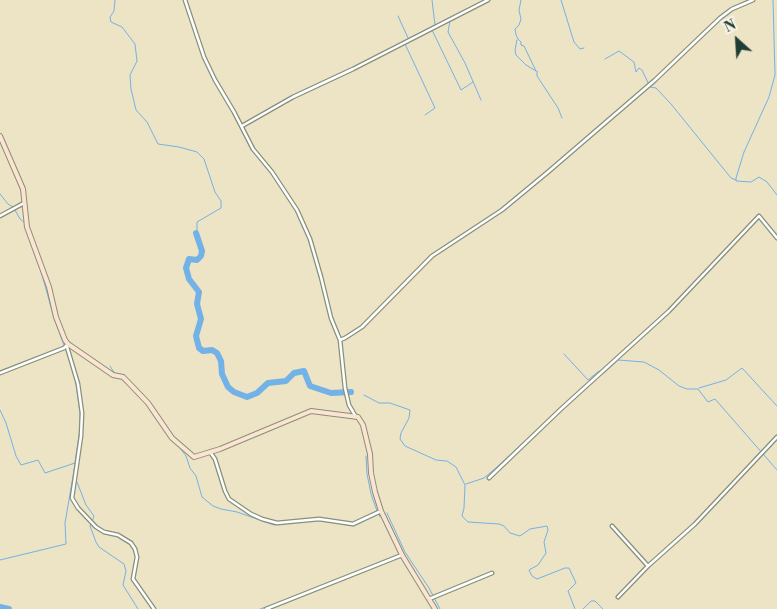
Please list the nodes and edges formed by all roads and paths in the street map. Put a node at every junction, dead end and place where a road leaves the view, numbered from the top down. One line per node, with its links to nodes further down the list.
1 (185, 0): 4 (street)
2 (488, 0): 4 (street)
3 (753, 0): 9 (street)
4 (242, 126): 9 (street)
5 (0, 136): 6 (main road)
6 (24, 202): 7 (street); 10 (main road)
7 (0, 216)
8 (777, 238): 15 (street)
9 (340, 340): 12 (street)
10 (68, 344): 11 (street); 14 (main road); 23 (street)
11 (0, 373)
12 (356, 417): 14 (main road); 16 (main road)
13 (777, 438): 19 (street)
14 (210, 452): 16 (street)
15 (489, 478)
16 (381, 512): 18 (main road)
17 (612, 526): 19 (street)
18 (402, 555): 22 (main road); 24 (street)
19 (648, 566): 21 (street)
20 (492, 573): 22 (street)
21 (618, 597)
22 (429, 599): 25 (main road)
23 (154, 609)
24 (266, 609)
25 (435, 609)

